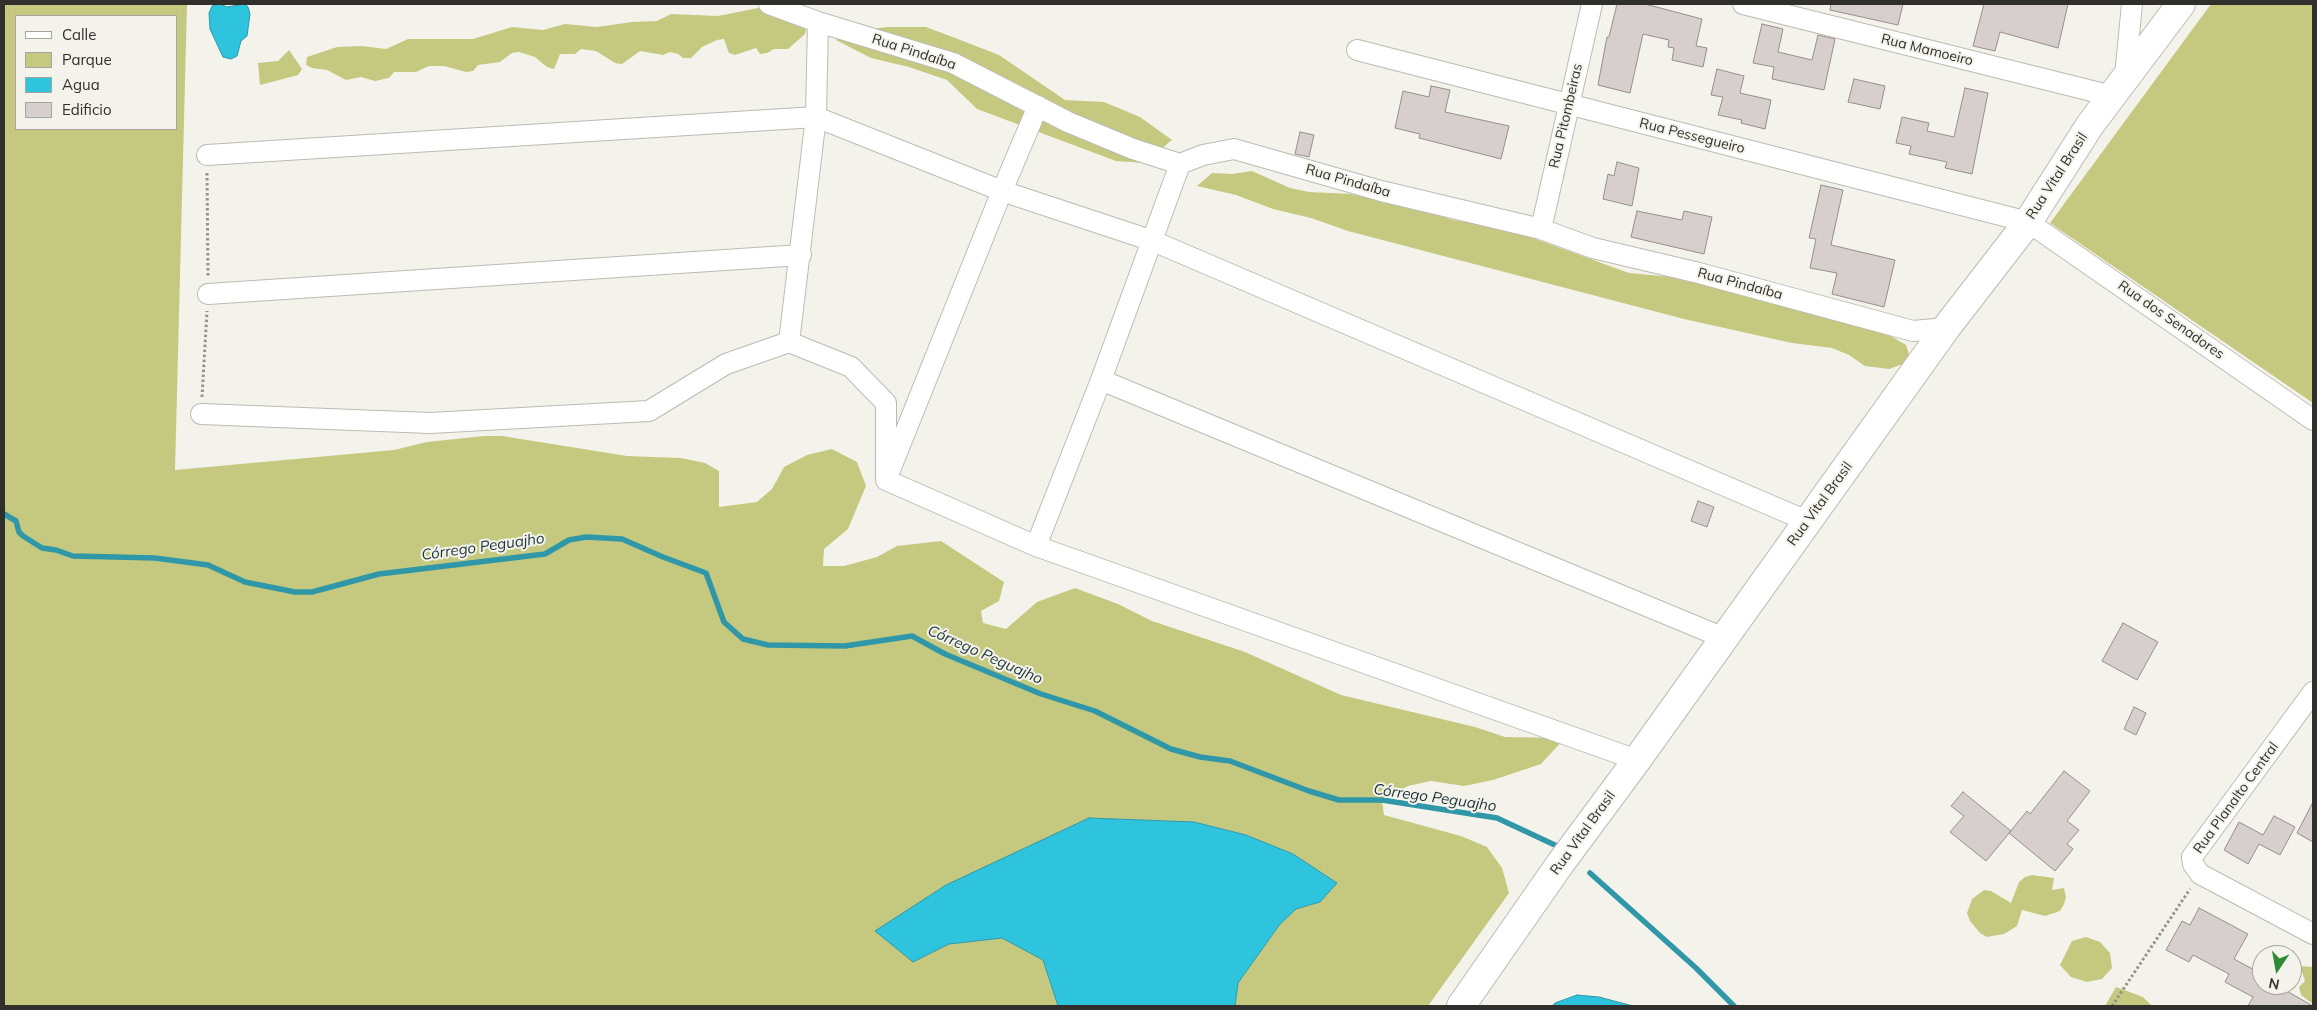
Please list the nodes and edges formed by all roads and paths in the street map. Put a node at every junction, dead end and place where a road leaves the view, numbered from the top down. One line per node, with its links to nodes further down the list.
1 (769, 4): 6 (street, Rua Pindaíba)
2 (1592, 4): 9 (street, Rua Pitombeiras)
3 (1743, 4): 8 (street, Rua Mamoeiro)
4 (2132, 4): 8 (street)
5 (2181, 4): 8 (main road, Rua Vital Brasil)
6 (818, 22): 10 (street, Rua Pindaíba); 11 (street)
7 (1357, 50): 9 (street, Rua Pessegueiro)
8 (2118, 88): 15 (main road, Rua Vital Brasil)
9 (1568, 105): 15 (street, Rua Pessegueiro); 16 (street, Rua Pitombeiras)
10 (1038, 106): 13 (street, Rua Pindaíba); 14 (street)
11 (816, 117): 12 (street); 14 (street); 18 (street)
12 (207, 155)
13 (1180, 164): 16 (street, Rua Pindaíba); 17 (street)
14 (1002, 191): 17 (street); 25 (street)
15 (2028, 222): 20 (main road, Rua Vital Brasil); 24 (street, Rua dos Senadores)
16 (1541, 229): 20 (street, Rua Pindaíba)
17 (1153, 241): 22 (street); 26 (street)
18 (801, 255): 19 (street); 21 (street)
19 (208, 294)
20 (1946, 328): 26 (main road, Rua Vital Brasil)
21 (789, 342): 23 (street); 25 (street)
22 (1101, 380): 27 (street); 28 (street)
23 (201, 414)
24 (2313, 420)
25 (886, 480): 27 (street)
26 (1807, 521): 28 (main road, Rua Vital Brasil)
27 (1036, 546): 30 (street)
28 (1724, 638): 30 (main road, Rua Vital Brasil)
29 (2313, 692): 31 (street, Rua Planalto Central)
30 (1637, 760): 33 (main road, Rua Vital Brasil)
31 (2200, 874): 32 (street); 34 (path, Rua Planalto Central)
32 (2313, 934)
33 (1461, 1006)
34 (2112, 1006)

